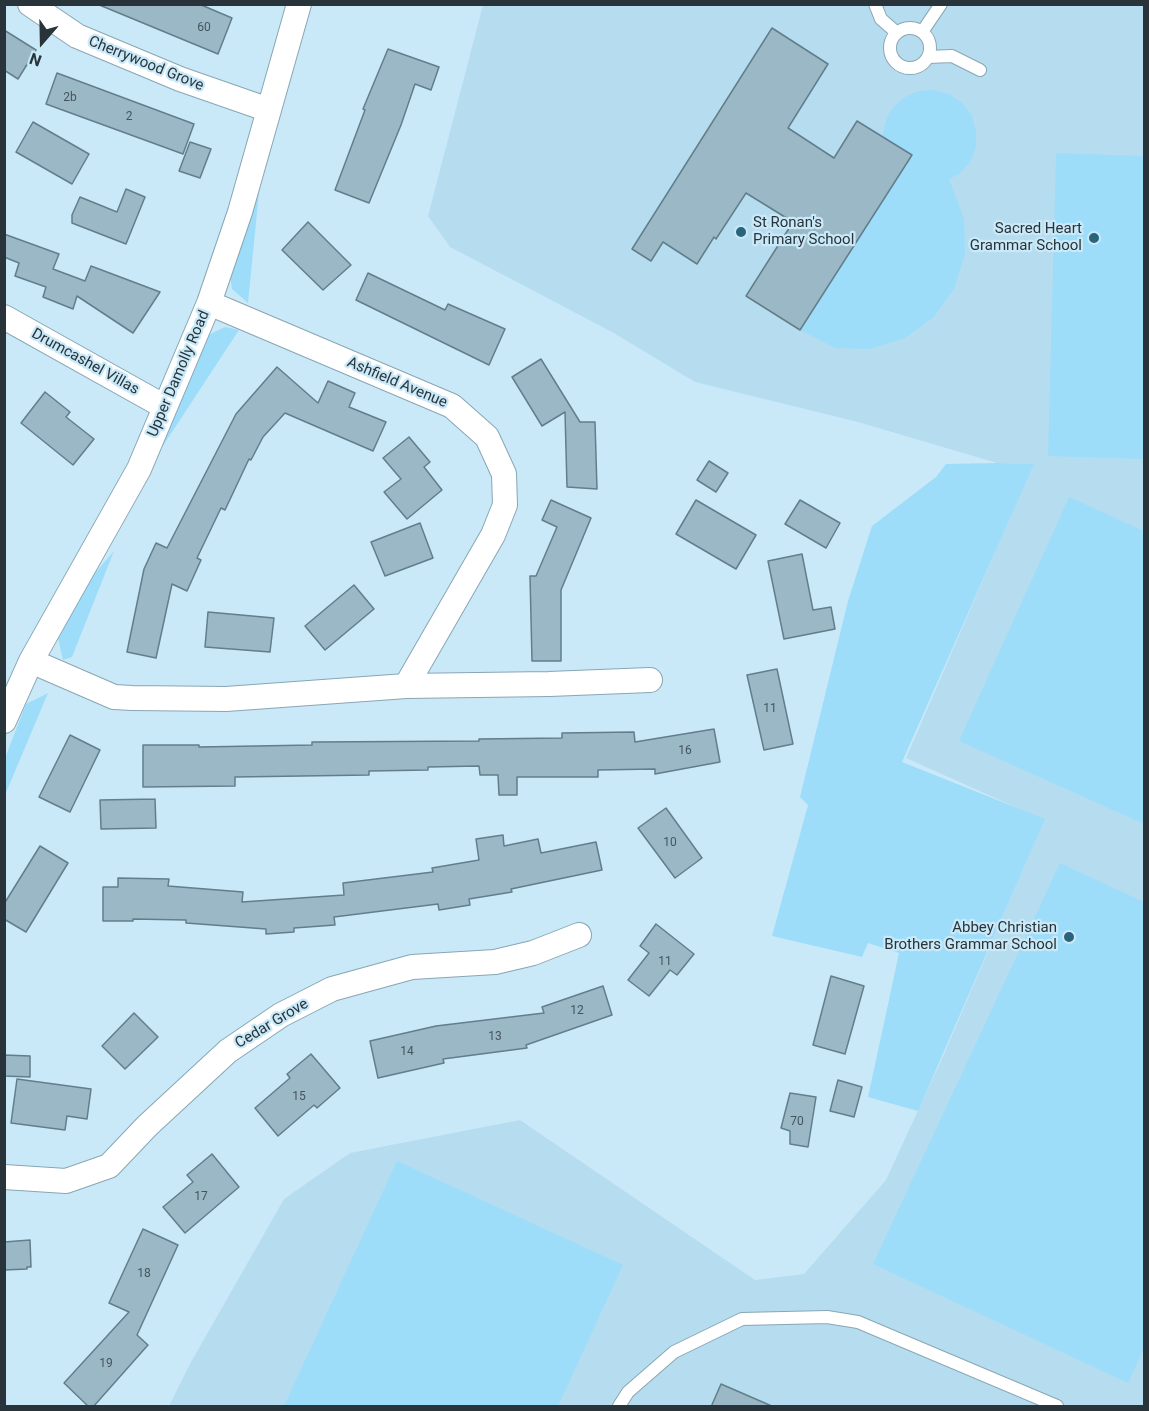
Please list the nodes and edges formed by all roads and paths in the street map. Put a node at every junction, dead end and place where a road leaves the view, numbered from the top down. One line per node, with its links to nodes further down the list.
1 (30, 4): 9 (street, Cherrywood Grove)
2 (298, 4): 9 (street, Upper Damolly Road)
3 (875, 4): 6 (lane)
4 (941, 4): 5 (lane)
5 (922, 32): 6 (lane); 7 (lane)
6 (897, 33): 7 (lane)
7 (928, 57): 8 (lane)
8 (980, 70)
9 (269, 110): 10 (street, Upper Damolly Road)
10 (209, 303): 12 (street, Upper Damolly Road); 15 (street, Ashfield Avenue)
11 (4, 317): 12 (street, Drumcashel Villas)
12 (165, 407): 13 (street, Upper Damolly Road)
13 (31, 661): 15 (street); 16 (street, Upper Damolly Road)
14 (650, 680): 15 (street)
15 (405, 686)
16 (4, 721)
17 (579, 935): 18 (street, Cedar Grove)
18 (4, 1177)
19 (619, 1407): 20 (lane)
20 (1057, 1407)

